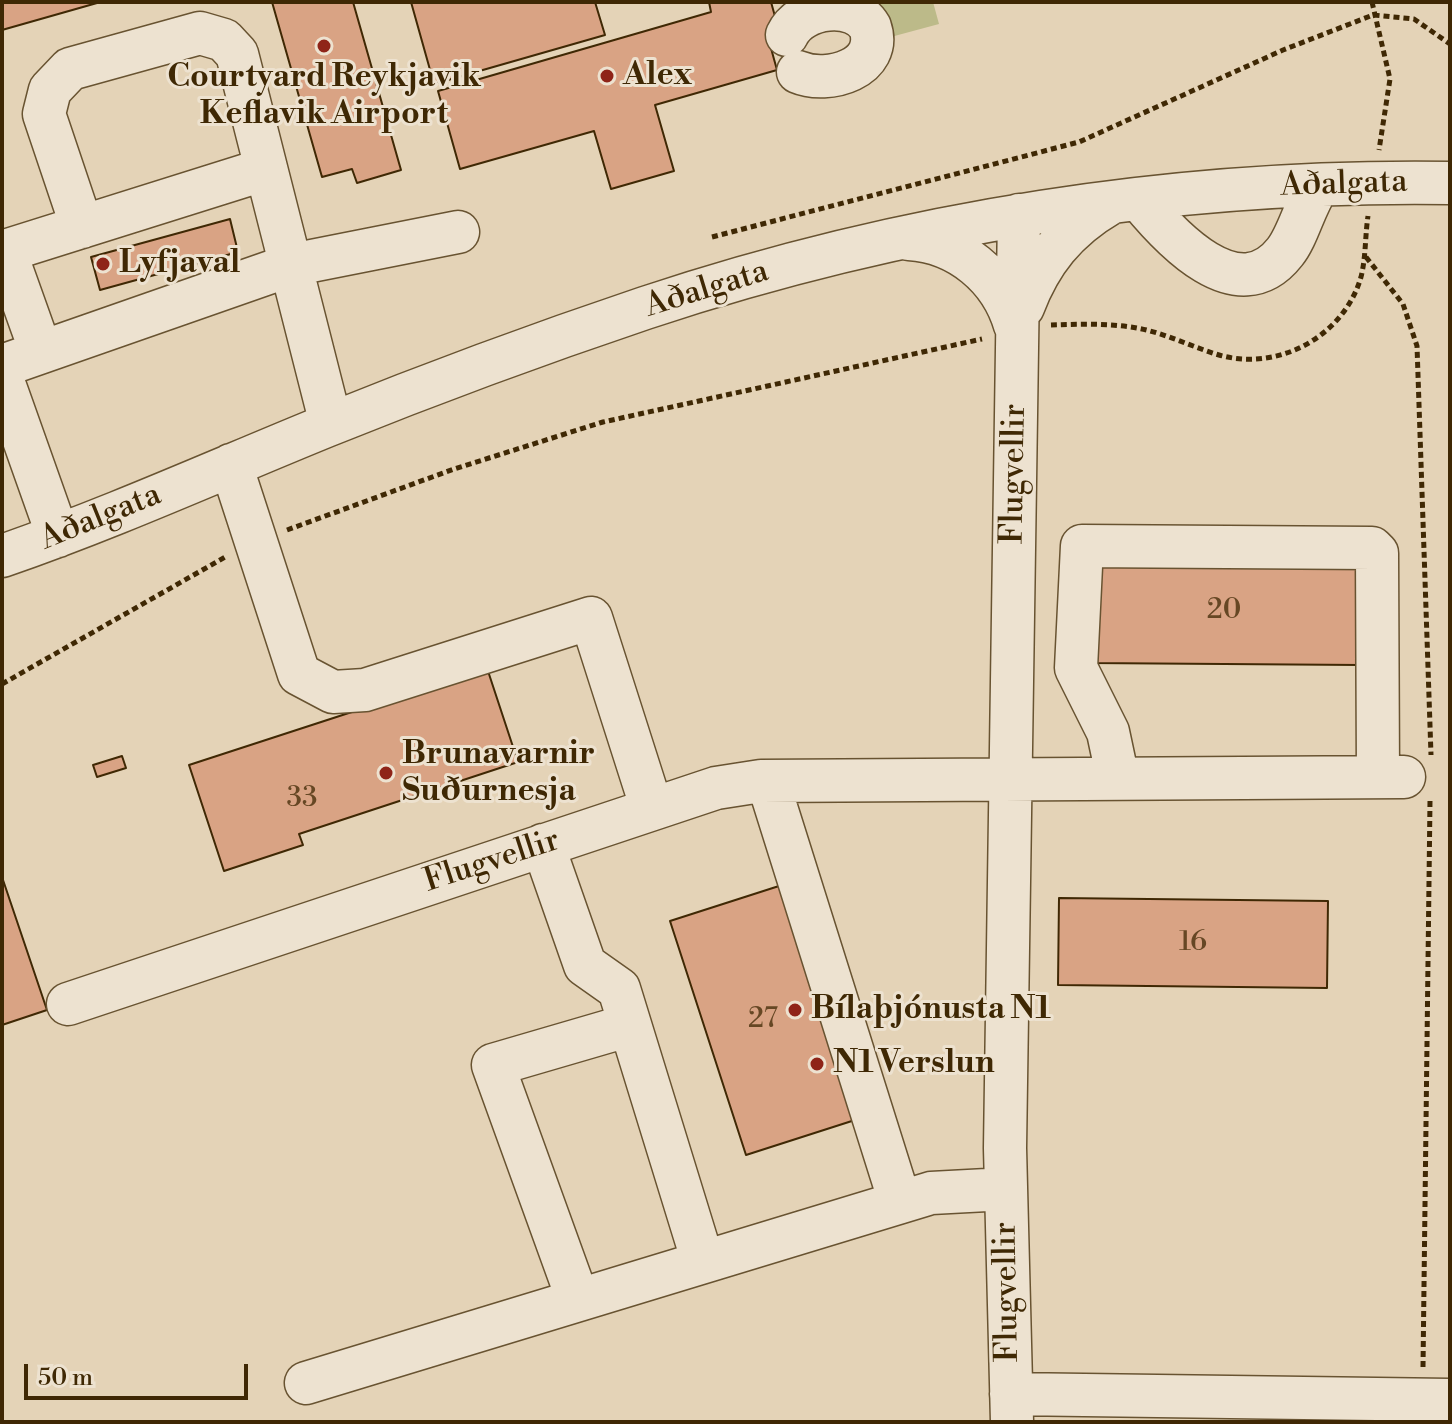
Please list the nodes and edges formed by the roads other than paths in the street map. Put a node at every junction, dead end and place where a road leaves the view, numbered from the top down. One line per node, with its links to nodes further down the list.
1 (1450, 183): 3 (street, Aðalgata)
2 (270, 184): 6 (street); 6 (street); 10 (street)
3 (1318, 186): 4 (street, Aðalgata); 4 (street)
4 (1126, 200): 5 (street, Aðalgata); 11 (street)
5 (1019, 215): 8 (street, Aðalgata); 11 (street, Flugvellir)
6 (67, 231): 9 (street)
7 (458, 232): 10 (street)
8 (900, 239): 11 (street); 15 (street, Aðalgata)
9 (4, 251): 12 (street)
10 (291, 265): 12 (street); 15 (street)
11 (1017, 332): 20 (street, Flugvellir)
12 (41, 352): 13 (street)
13 (2, 366)
14 (2, 378): 17 (street)
15 (331, 424): 16 (street, Aðalgata)
16 (231, 465): 17 (street, Aðalgata); 22 (street)
17 (58, 536): 18 (street, Aðalgata)
18 (2, 556)
19 (1118, 779): 19 (street, Flugvellir); 20 (street, Flugvellir)
20 (1010, 780): 21 (street, Flugvellir); 26 (street, Flugvellir)
21 (768, 782): 22 (street, Flugvellir); 27 (street)
22 (652, 809): 23 (street, Flugvellir)
23 (543, 845): 24 (street, Flugvellir); 25 (street)
24 (68, 1004)
25 (630, 1025): 28 (street); 29 (street)
26 (1006, 1189): 27 (street, Flugvellir); 32 (street, Flugvellir)
27 (900, 1202): 28 (street, Flugvellir)
28 (703, 1262): 29 (street, Flugvellir)
29 (578, 1300): 30 (street, Flugvellir)
30 (306, 1383)
31 (1411, 1405): 33 (street, Flugvellir)
32 (1011, 1408): 33 (street, Flugvellir)
33 (1112, 1409)

